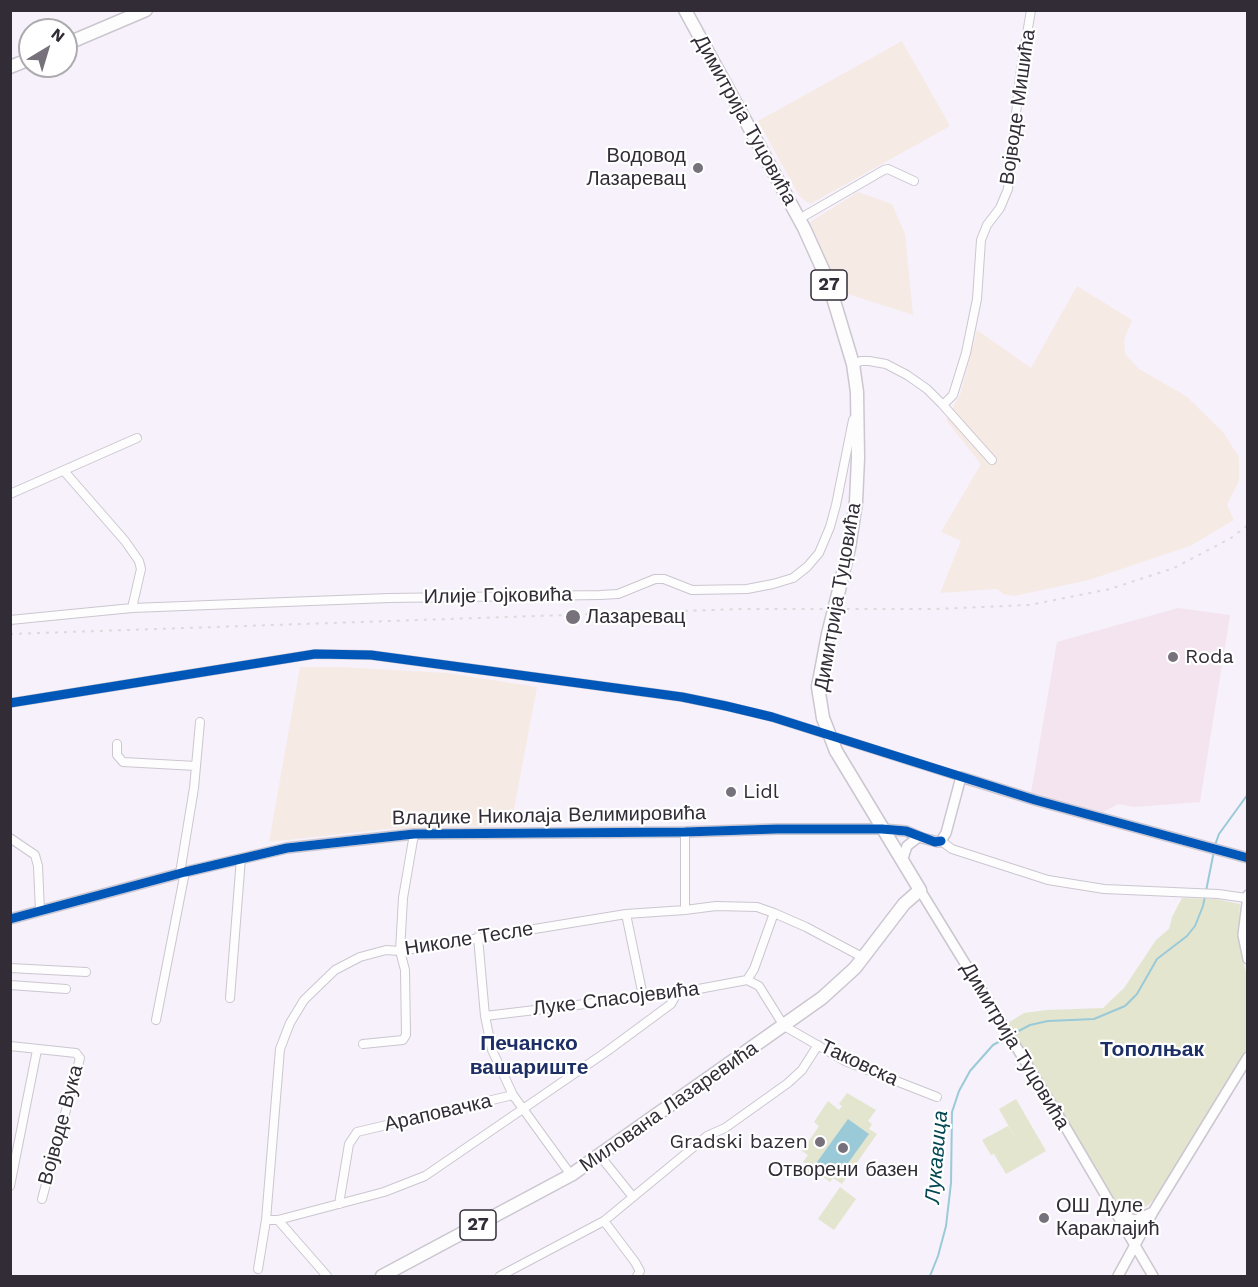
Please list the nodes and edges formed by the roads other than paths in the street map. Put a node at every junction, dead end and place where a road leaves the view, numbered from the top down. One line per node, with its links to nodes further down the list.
1 (685, 10): 6 (main road, Димитрија Туцовића / 27)
2 (1031, 10): 8 (street, Војводе Мишића)
3 (145, 11): 4 (main road)
4 (78, 39)
5 (914, 181): 6 (street)
6 (799, 219): 7 (main road, Димитрија Туцовића / 27)
7 (853, 364): 8 (street); 9 (main road, Димитрија Туцовића / 27)
8 (943, 405): 11 (street)
9 (857, 407): 14 (street, Илије Гојковића); 21 (main road, Димитрија Туцовића / 27, bridge)
10 (137, 438): 12 (street)
11 (992, 460)
12 (64, 471): 13 (street); 14 (street)
13 (10, 494)
14 (132, 608): 15 (street, Илије Гојковића)
15 (10, 620)
16 (10, 704): 20 (street)
17 (200, 722): 19 (street)
18 (117, 744): 19 (street)
19 (196, 766): 30 (street)
20 (961, 777): 26 (street); 28 (street)
21 (882, 829): 22 (street, Владике Николаја Велимировића); 25 (street, Владике Николаја Велимировића); 29 (main road, Димитрија Туцовића / 27)
22 (685, 832): 23 (street, Владике Николаја Велимировића); 33 (street)
23 (414, 834): 27 (street, Владике Николаја Велимировића); 39 (street)
24 (10, 838): 34 (street)
25 (919, 838): 26 (street, Владике Николаја Велимировића); 29 (street)
26 (941, 841): 32 (street)
27 (241, 858): 30 (street, Владике Николаја Велимировића); 50 (street)
28 (1246, 858)
29 (902, 861): 31 (main road, Димитрија Туцовића / 27)
30 (183, 873): 34 (street, Владике Николаја Велимировића); 53 (street)
31 (920, 890): 40 (main road, Милована Лазаревића / 27); 69 (street, Димитрија Туцовића)
32 (1247, 897): 41 (street)
33 (685, 910): 35 (street, Николе Тесле); 36 (street, Николе Тесле)
34 (40, 911): 37 (street, Владике Николаја Велимировића)
35 (774, 913): 40 (street, Николе Тесле); 44 (street)
36 (626, 914): 38 (street, Николе Тесле); 49 (street)
37 (10, 919)
38 (478, 938): 39 (street, Николе Тесле); 52 (street)
39 (400, 951): 55 (street); 71 (street, Николе Тесле)
40 (864, 958): 54 (main road, Милована Лазаревића / 27)
41 (1248, 959)
42 (10, 968): 43 (street)
43 (86, 972)
44 (747, 980): 47 (street, Луке Спасојевића); 54 (street)
45 (10, 985): 46 (street)
46 (66, 989)
47 (677, 993): 48 (street, Луке Спасојевића); 51 (street)
48 (665, 994): 49 (street, Луке Спасојевића); 51 (street)
49 (643, 996): 52 (street, Луке Спасојевића)
50 (230, 998)
51 (671, 1004): 62 (street)
52 (485, 1016): 60 (street)
53 (156, 1020)
54 (783, 1026): 56 (street, Таковска); 63 (main road, Милована Лазаревића / 27)
55 (363, 1044)
56 (818, 1045): 61 (street, Таковска); 66 (street)
57 (10, 1046): 58 (street)
58 (37, 1050): 65 (street); 67 (street, Војводе Вука)
59 (1247, 1059): 70 (street)
60 (513, 1095): 62 (street); 68 (street, Араповачка)
61 (937, 1097)
62 (522, 1108): 64 (street); 68 (street)
63 (600, 1156): 64 (main road, Милована Лазаревића / 27); 66 (street)
64 (571, 1175): 77 (main road, Милована Лазаревића / 27)
65 (10, 1186)
66 (633, 1197): 73 (street)
67 (42, 1199)
68 (339, 1204): 72 (street)
69 (1115, 1212): 70 (street); 74 (street, Димитрија Туцовића)
70 (1153, 1212): 74 (street)
71 (266, 1220): 72 (street); 75 (street, Николе Тесле)
72 (278, 1220): 76 (street)
73 (604, 1221): 78 (street); 79 (street)
74 (1136, 1246): 80 (street); 81 (street, Димитрија Туцовића)
75 (258, 1269)
76 (327, 1276)
77 (384, 1276)
78 (500, 1276)
79 (637, 1276)
80 (1118, 1276)
81 (1153, 1276)

